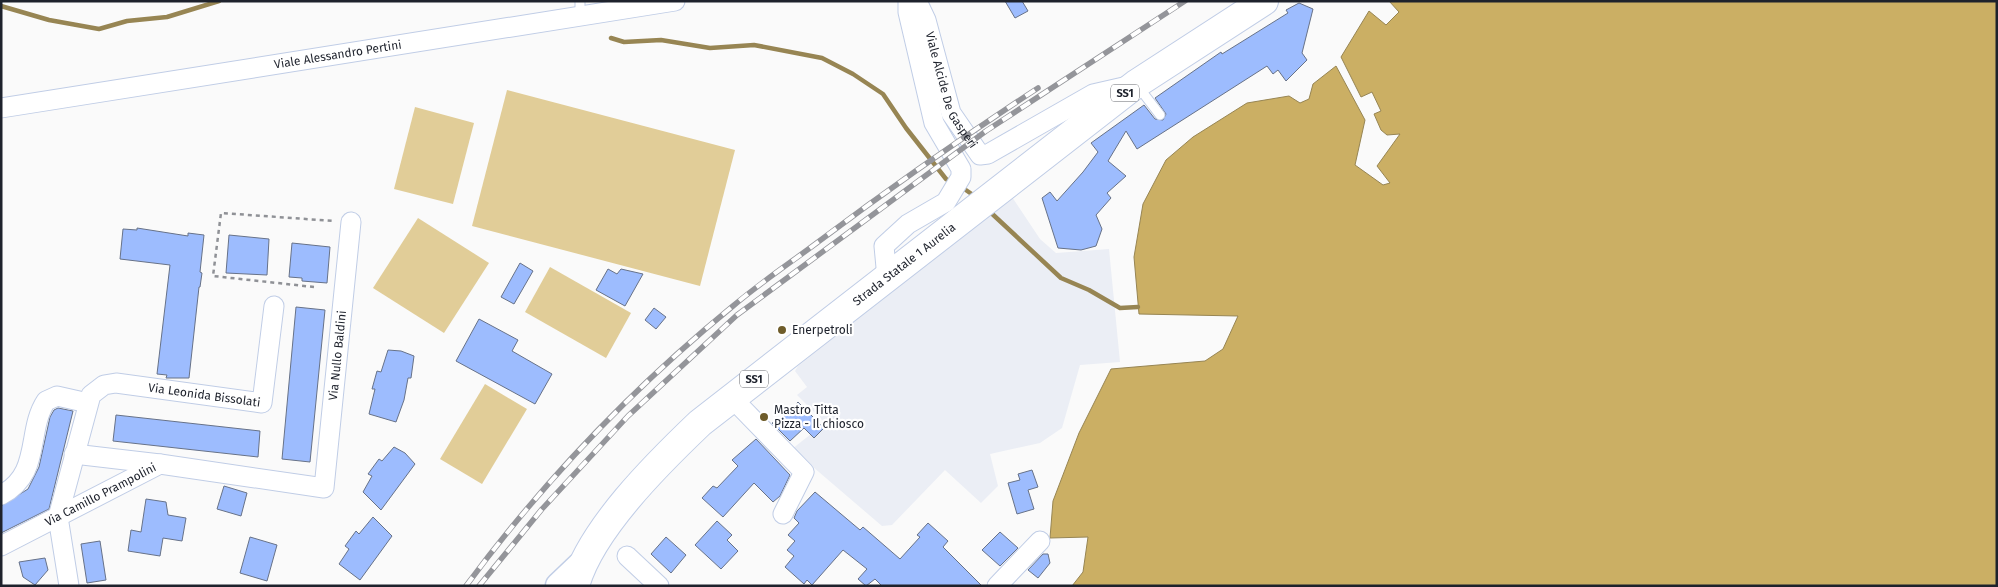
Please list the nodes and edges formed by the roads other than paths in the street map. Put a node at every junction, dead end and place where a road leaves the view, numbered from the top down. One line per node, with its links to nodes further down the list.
1 (908, 1): 9 (street, Viale Alcide De Gasperi)
2 (917, 1): 6 (street, Viale Alcide De Gasperi)
3 (1264, 1): 6 (main road, Strada Statale 1 Aurelia / SS1)
4 (669, 2): 5 (street, Viale Alessandro Pertini)
5 (580, 9): 7 (street, Viale Alessandro Pertini)
6 (1136, 84): 8 (lane); 9 (main road, Strada Statale 1 Aurelia / SS1)
7 (1, 108)
8 (1160, 115)
9 (949, 215): 12 (main road, Strada Statale 1 Aurelia / SS1)
10 (351, 222): 16 (street, Via Nullo Baldini)
11 (274, 306): 13 (street, Via Leonida Bissolati)
12 (731, 397): 18 (street); 23 (main road, Strada Statale 1 Aurelia / SS1)
13 (88, 403): 14 (street); 17 (street)
14 (74, 454): 15 (street); 19 (street)
15 (160, 464): 16 (street, Via Camillo Prampolini); 19 (street, Via Camillo Prampolini)
16 (324, 488)
17 (1, 495)
18 (783, 514)
19 (58, 517): 21 (street, Via Camillo Prampolini); 24 (street)
20 (1040, 541): 27 (street)
21 (1, 546)
22 (627, 556): 26 (street)
23 (578, 576): 25 (main road)
24 (69, 586)
25 (559, 586)
26 (659, 586)
27 (997, 586)

